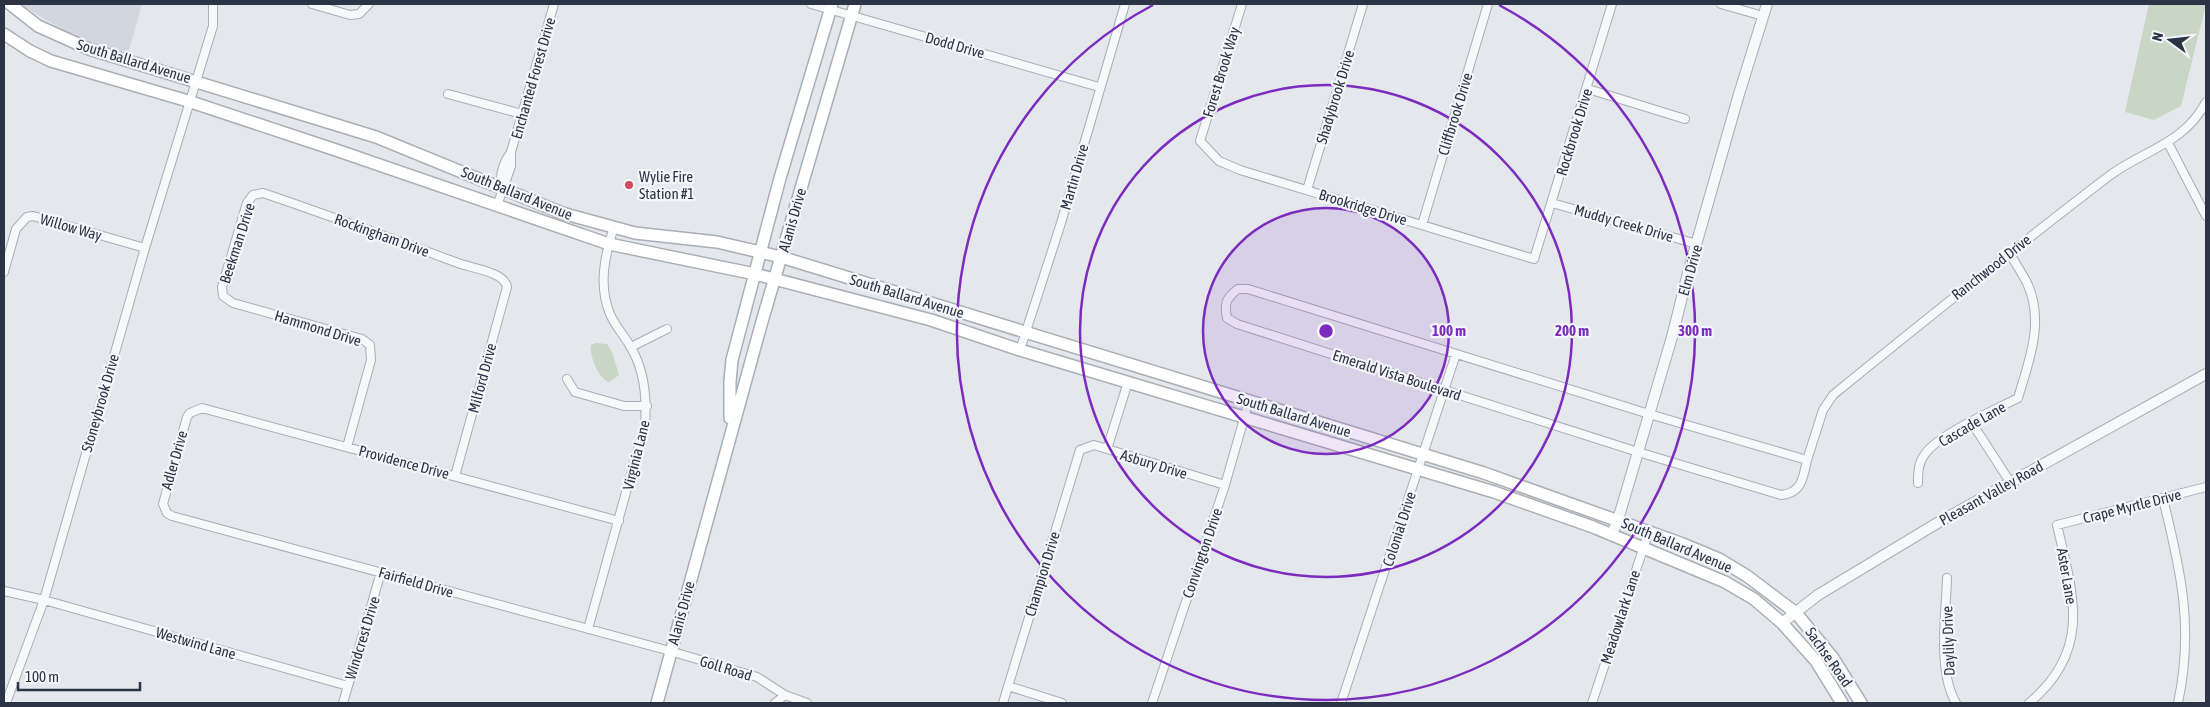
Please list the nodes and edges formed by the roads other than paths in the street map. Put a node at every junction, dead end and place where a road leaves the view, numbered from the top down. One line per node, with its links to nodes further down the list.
1 (10, 4): 19 (main road, South Ballard Avenue)
2 (213, 4): 19 (street, Stoneybrook Drive)
3 (312, 4): 4 (street)
4 (368, 4)
5 (554, 4): 25 (street, Enchanted Forest Drive)
6 (810, 4): 15 (street, Dodd Drive)
7 (855, 4): 16 (main road, Alanis Drive)
8 (1124, 4): 20 (street, Martin Drive)
9 (1242, 4): 27 (street, Forest Brook Way)
10 (1363, 4): 30 (street, Shadybrook Drive)
11 (1488, 4): 35 (street, Cliffbrook Drive)
12 (1612, 4): 21 (street, Rockbrook Drive)
13 (1721, 4): 17 (street)
14 (1767, 4): 17 (street, Elm Drive)
15 (831, 7): 16 (street, Dodd Drive); 40 (main road, Alanis Drive)
16 (852, 16): 20 (street, Dodd Drive); 42 (main road, Alanis Drive)
17 (1763, 16): 38 (street, Elm Drive)
18 (4, 34): 23 (main road, South Ballard Avenue)
19 (195, 80): 23 (street, Stoneybrook Drive); 29 (main road, South Ballard Avenue)
20 (1099, 86): 50 (street, Martin Drive)
21 (1588, 89): 26 (street); 32 (street, Rockbrook Drive)
22 (448, 94): 25 (street)
23 (188, 101): 33 (main road, South Ballard Avenue); 39 (street, Stoneybrook Drive)
24 (2206, 102): 28 (street, Ranchwood Drive)
25 (522, 114): 29 (street, Enchanted Forest Drive)
26 (1685, 119)
27 (1200, 141): 30 (street, Brookridge Drive)
28 (2168, 143): 34 (street); 41 (street, Ranchwood Drive)
29 (502, 187): 33 (street, Enchanted Forest Drive); 36 (main road, South Ballard Avenue)
30 (1307, 190): 35 (street, Brookridge Drive)
31 (258, 194): 47 (street, Rockingham Drive); 48 (street, Beekman Drive)
32 (1552, 203): 38 (street, Muddy Creek Drive); 43 (street, Rockbrook Drive)
33 (497, 206): 37 (main road, South Ballard Avenue)
34 (2206, 216)
35 (1422, 225): 43 (street, Brookridge Drive)
36 (614, 227): 37 (street, Virginia Lane); 40 (main road, South Ballard Avenue)
37 (609, 244): 45 (main road, South Ballard Avenue); 51 (street, Virginia Lane)
38 (1697, 244): 61 (street, Elm Drive)
39 (145, 248): 44 (street, Willow Way); 88 (street, Stoneybrook Drive)
40 (760, 252): 42 (main road, South Ballard Avenue); 45 (main road, Alanis Drive)
41 (2009, 252): 63 (street, Cascade Lane); 70 (street, Ranchwood Drive)
42 (781, 257): 46 (main road, Alanis Drive); 50 (main road, South Ballard Avenue)
43 (1534, 259)
44 (4, 272)
45 (756, 274): 46 (main road, South Ballard Avenue); 64 (main road, Alanis Drive)
46 (775, 279): 52 (main road, South Ballard Avenue); 64 (main road, Alanis Drive)
47 (505, 280): 72 (street, Milford Drive)
48 (223, 296): 65 (street, Hammond Drive)
49 (667, 329): 51 (street)
50 (1025, 334): 52 (street, Martin Drive); 58 (main road, South Ballard Avenue)
51 (631, 347): 59 (street, Virginia Lane)
52 (1020, 350): 56 (main road, South Ballard Avenue)
53 (1456, 354): 57 (street, Colonial Drive); 57 (street, Emerald Vista Boulevard); 61 (street, Emerald Vista Boulevard)
54 (2206, 374): 73 (street, Pleasant Valley Road)
55 (567, 379): 59 (street)
56 (1128, 382): 62 (main road, South Ballard Avenue); 67 (street)
57 (1444, 389): 68 (street, Emerald Vista Boulevard); 69 (street, Colonial Drive)
58 (1249, 401): 62 (street, Convington Drive); 69 (main road, South Ballard Avenue)
59 (647, 406): 80 (street, Virginia Lane)
60 (190, 413): 65 (street, Providence Drive); 78 (street, Adler Drive)
61 (1649, 414): 68 (street, Elm Drive); 70 (street, Emerald Vista Boulevard)
62 (1244, 416): 71 (main road, South Ballard Avenue); 75 (street, Convington Drive)
63 (1972, 422): 73 (street); 74 (street, Cascade Lane)
64 (730, 436): 92 (main road, Alanis Drive)
65 (347, 447): 72 (street, Providence Drive)
66 (1084, 447): 67 (street, Asbury Drive); 94 (street, Champion Drive)
67 (1107, 449): 75 (street, Asbury Drive)
68 (1638, 452): 70 (street, Emerald Vista Boulevard); 79 (street, Elm Drive)
69 (1424, 455): 71 (street, Colonial Drive); 79 (main road, South Ballard Avenue)
70 (1806, 460)
71 (1419, 470): 83 (main road, South Ballard Avenue); 104 (street, Colonial Drive)
72 (455, 476): 80 (street, Providence Drive)
73 (2010, 482): 89 (street, Pleasant Valley Road)
74 (1918, 483)
75 (1225, 486): 103 (street, Convington Drive)
76 (2206, 487): 77 (street, Crape Myrtle Drive)
77 (2163, 499): 81 (street, Crape Myrtle Drive); 110 (street)
78 (164, 509): 85 (street, Fairfield Drive)
79 (1618, 520): 82 (main road, South Ballard Avenue); 83 (street, Elm Drive)
80 (619, 521): 91 (street, Virginia Lane)
81 (2057, 525): 109 (street, Aster Lane)
82 (1650, 531): 84 (street, Meadowlark Lane); 89 (main road, South Ballard Avenue)
83 (1611, 535): 84 (main road, South Ballard Avenue)
84 (1643, 549): 90 (main road, South Ballard Avenue); 105 (street, Meadowlark Lane)
85 (381, 572): 91 (street, Fairfield Drive); 93 (street, Windcrest Drive)
86 (1947, 578): 108 (street, Daylily Drive)
87 (4, 591): 88 (street, Westwind Lane)
88 (44, 600): 93 (street, Westwind Lane); 96 (street, Stoneybrook Drive)
89 (1796, 613): 90 (street, Pleasant Valley Road); 107 (main road, Sachse Road)
90 (1782, 623): 106 (main road, Sachse Road)
91 (588, 629): 92 (street, Fairfield Drive)
92 (670, 651): 95 (street, Goll Road); 98 (main road, Alanis Drive)
93 (348, 686): 97 (street, Windcrest Drive)
94 (1008, 686): 101 (street, Champion Drive); 102 (street)
95 (785, 695): 99 (street); 100 (street, Goll Road)
96 (6, 703)
97 (343, 703)
98 (657, 703)
99 (775, 703)
100 (807, 703)
101 (1003, 703)
102 (1062, 703)
103 (1152, 703)
104 (1341, 703)
105 (1592, 703)
106 (1842, 703)
107 (1861, 703)
108 (1956, 703)
109 (2029, 703)
110 (2178, 703)

